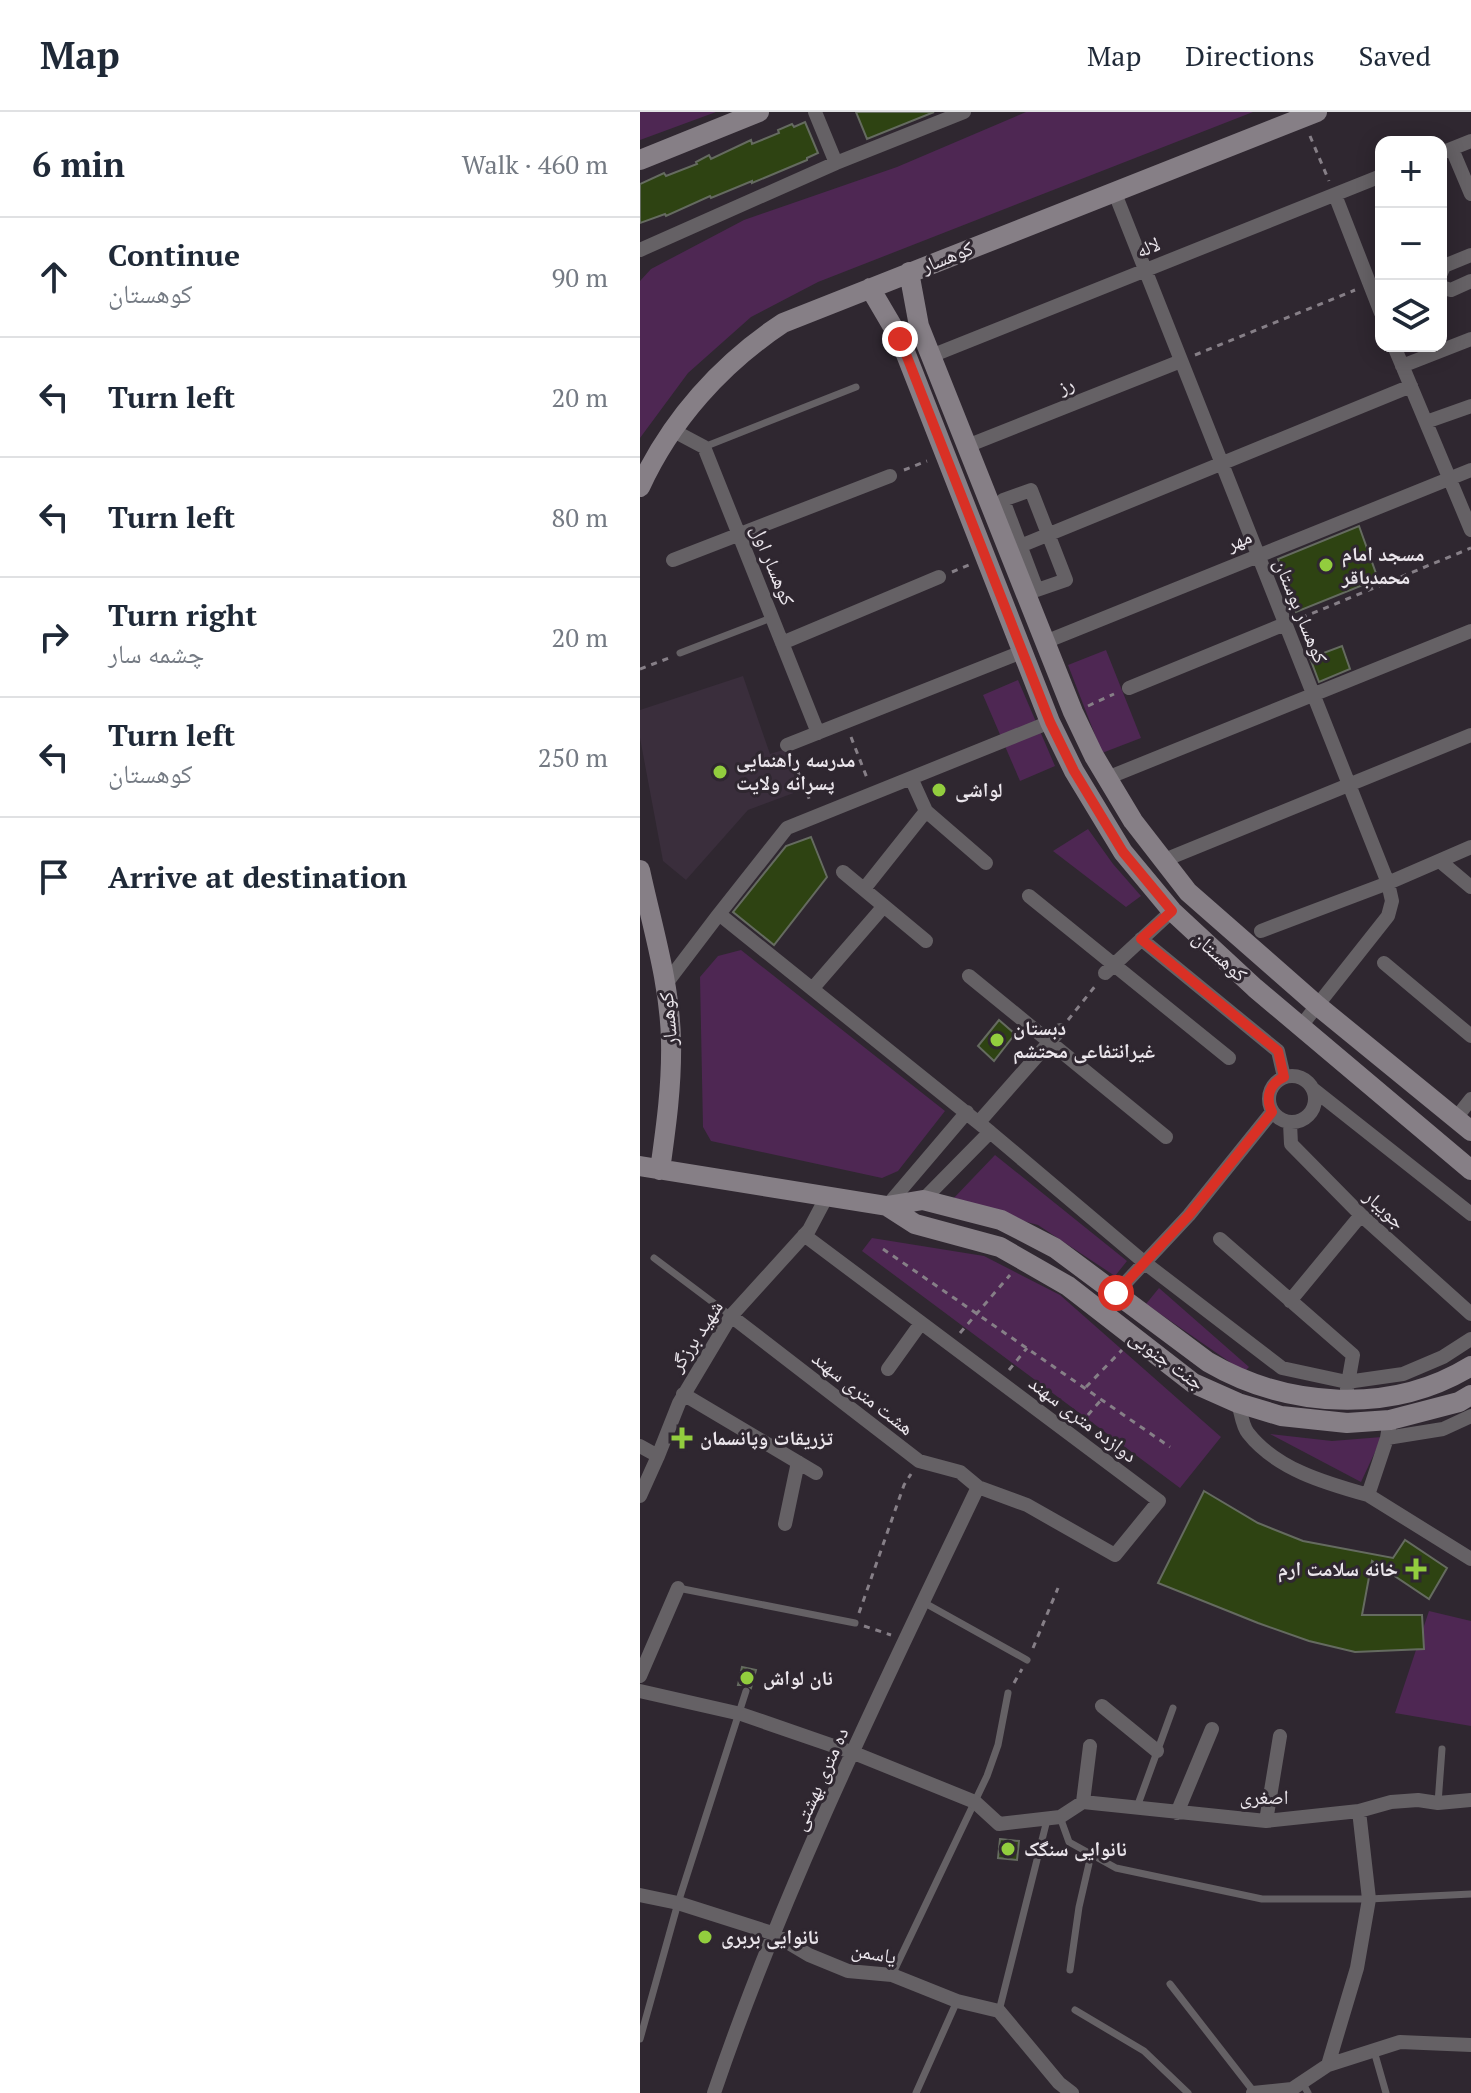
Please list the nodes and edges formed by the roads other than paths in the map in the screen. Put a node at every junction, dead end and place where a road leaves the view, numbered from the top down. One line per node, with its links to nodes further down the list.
1 (759, 112): 7 (main road)
2 (815, 112): 8 (street)
3 (964, 112): 8 (street)
4 (1310, 115): 10 (main road, کوهسار)
5 (1471, 141): 6 (street)
6 (1447, 151): 11 (street)
7 (640, 160)
8 (836, 163): 13 (street)
9 (1375, 178): 12 (street, لاله)
10 (1114, 191): 16 (street, کوهسار بوستان); 17 (main road, کوهسار)
11 (1471, 194)
12 (1335, 195): 16 (street, لاله); 21 (street)
13 (640, 250)
14 (1471, 255): 15 (street)
15 (1447, 265)
16 (1145, 270): 26 (street, لاله); 27 (street, کوهسار بوستان)
17 (909, 272): 19 (main road, کوهسار); 22 (main road, کوهستان)
18 (1471, 281): 20 (street)
19 (870, 288): 23 (main road, کوهستان); 33 (main road, کوهسار)
20 (1447, 289)
21 (1375, 296)
22 (915, 301): 23 (main road); 26 (main road, کوهستان)
23 (885, 314): 53 (main road, کوهستان)
24 (1471, 339): 28 (street)
25 (1396, 352): 28 (street)
26 (931, 356): 34 (main road, کوهستان)
27 (1181, 361): 34 (street, رز); 36 (street, کوهسار بوستان)
28 (1402, 366): 29 (street)
29 (1411, 386): 32 (street); 36 (street)
30 (856, 387): 35 (lane)
31 (1471, 406): 32 (street)
32 (1426, 422): 39 (street)
33 (672, 430): 35 (street); 40 (main road, کوهسار)
34 (967, 446): 44 (main road, کوهستان)
35 (704, 447): 43 (street, کوهسار اول)
36 (1222, 465): 42 (street); 45 (street, کوهسار بوستان)
37 (1471, 470): 39 (street, مهر)
38 (890, 476): 43 (street)
39 (1450, 478): 41 (street); 45 (street, مهر)
40 (640, 487)
41 (1471, 530)
42 (1048, 534): 44 (street); 44 (street); 44 (street)
43 (739, 535): 46 (street); 48 (street, کوهسار اول)
44 (1014, 548): 51 (main road, کوهستان)
45 (1257, 554): 49 (street, کوهسار بوستان); 51 (street, مهر)
46 (673, 560)
47 (939, 577): 52 (street)
48 (772, 618): 52 (street, کوهسار اول); 54 (lane)
49 (1285, 624): 55 (street); 56 (street, کوهسار بوستان)
50 (1471, 631): 56 (street)
51 (1045, 642): 62 (main road, کوهستان)
52 (782, 643): 58 (street, کوهسار اول)
53 (1022, 652): 57 (main road, کوهستان); 58 (street)
54 (680, 653)
55 (1129, 688)
56 (1314, 696): 62 (street); 63 (street, کوهسار بوستان)
57 (1050, 722): 61 (street); 77 (main road, کوهستان)
58 (818, 733): 60 (street)
59 (1471, 735): 63 (street)
60 (787, 745)
61 (911, 778): 64 (street); 78 (street)
62 (1107, 778): 66 (main road, کوهستان)
63 (1349, 786): 66 (street); 71 (street, کوهسار بوستان)
64 (926, 811): 68 (street); 73 (street)
65 (1471, 847): 67 (street)
66 (1162, 861): 76 (main road, کوهستان)
67 (1441, 862): 71 (street); 72 (street)
68 (986, 863)
69 (640, 870): 86 (main road, کوهسار)
70 (843, 872): 73 (street)
71 (1388, 883): 80 (street); 88 (street, کوهسار بوستان)
72 (1471, 887)
73 (864, 889): 75 (street)
74 (1029, 896): 84 (street)
75 (884, 906): 82 (street); 87 (street)
76 (1205, 909): 79 (main road); 88 (main road, کوهستان)
77 (1172, 911): 79 (main road, کوهستان); 81 (street)
78 (719, 914): 86 (street); 87 (street)
79 (1188, 927): 89 (main road, کوهستان)
80 (1261, 931)
81 (1141, 939): 84 (street); 94 (street)
82 (926, 941)
83 (1384, 963): 91 (street)
84 (1109, 968): 93 (street)
85 (969, 976): 92 (street)
86 (665, 985): 104 (main road, کوهسار)
87 (813, 988): 97 (street)
88 (1318, 1006): 89 (street, کوهسار بوستان); 100 (main road, کوهستان)
89 (1301, 1026): 103 (main road, کوهستان)
90 (1060, 1030): 92 (street)
91 (1471, 1036)
92 (1050, 1043): 101 (street); 102 (street)
93 (1229, 1058)
94 (1284, 1077): 95 (street); 98 (street)
95 (1313, 1089): 99 (street); 109 (street)
96 (1471, 1099): 100 (street)
97 (967, 1112): 101 (street); 108 (street)
98 (1272, 1112): 99 (street); 114 (street)
99 (1290, 1123): 110 (street, جویبار)
100 (1463, 1125): 103 (main road)
101 (984, 1127): 107 (street); 114 (street)
102 (1166, 1137)
103 (1437, 1141): 105 (main road, کوهستان)
104 (650, 1168): 106 (main road, جنت جنوبی)
105 (1471, 1170)
106 (827, 1196): 108 (main road, جنت جنوبی); 111 (street, شهید برزگر)
107 (923, 1200): 108 (main road, جنت جنوبی); 115 (main road, جنت جنوبی)
108 (887, 1206): 126 (main road, جنت جنوبی)
109 (1471, 1214)
110 (1361, 1215): 116 (street); 117 (street, جویبار)
111 (804, 1235): 118 (street, شهید برزگر); 119 (street, دوازده متری سهند)
112 (1220, 1239): 116 (street)
113 (654, 1258): 118 (lane)
114 (1145, 1263): 115 (street); 123 (street)
115 (1116, 1293): 123 (main road, جنت جنوبی)
116 (1290, 1301): 123 (street)
117 (1471, 1314)
118 (731, 1316): 124 (street, شهید برزگر); 133 (street, هشت متری سهند)
119 (921, 1323): 122 (street); 133 (street, دوازده متری سهند)
120 (1471, 1339): 123 (street)
121 (1471, 1366): 123 (main road, جنت جنوبی)
122 (888, 1369)
123 (1346, 1391)
124 (683, 1394): 130 (street, شهید برزگر); 131 (street)
125 (1471, 1395): 128 (main road, جنت جنوبی)
126 (1238, 1403): 128 (main road, جنت جنوبی); 134 (street)
127 (1471, 1416): 128 (street)
128 (1389, 1429): 134 (street)
129 (640, 1446): 130 (street)
130 (658, 1456): 135 (street, شهید برزگر)
131 (798, 1462): 132 (street); 136 (street)
132 (816, 1473)
133 (978, 1487): 139 (street, ده متری بهشتی)
134 (1368, 1495): 137 (street)
135 (640, 1496)
136 (785, 1524)
137 (1471, 1559)
138 (678, 1588): 140 (lane); 142 (street)
139 (923, 1602): 141 (lane); 154 (street, ده متری بهشتی)
140 (855, 1623)
141 (1027, 1660)
142 (640, 1676)
143 (640, 1691): 148 (street)
144 (746, 1691): 148 (lane)
145 (1008, 1693): 156 (lane)
146 (1102, 1706): 153 (street)
147 (1173, 1708): 153 (lane)
148 (741, 1714): 154 (street); 168 (lane)
149 (1212, 1729): 161 (street)
150 (1280, 1736): 163 (street)
151 (1090, 1746): 157 (street)
152 (1442, 1749): 158 (lane)
153 (1157, 1751): 159 (lane)
154 (854, 1753): 156 (street); 169 (street, ده متری بهشتی)
155 (1471, 1800): 158 (street, اصغری)
156 (975, 1802): 162 (street); 171 (lane)
157 (1083, 1802): 159 (street, اصغری); 162 (street)
158 (1438, 1803): 160 (street, اصغری)
159 (1137, 1807): 161 (street, اصغری)
160 (1359, 1811): 163 (street, اصغری); 167 (street)
161 (1177, 1813): 163 (street, اصغری)
162 (1054, 1817): 164 (lane); 175 (lane)
163 (1266, 1821)
164 (1091, 1855): 167 (lane); 170 (lane)
165 (1471, 1894): 167 (lane)
166 (640, 1895): 168 (street, یاسمن)
167 (1369, 1899): 179 (street)
168 (678, 1903): 169 (street, یاسمن); 176 (lane)
169 (772, 1933): 171 (street, یاسمن); 182 (street, ده متری بهشتی)
170 (1070, 1970)
171 (892, 1975): 173 (street, یاسمن)
172 (1170, 1984): 186 (lane)
173 (957, 2001): 175 (street, یاسمن); 183 (lane)
174 (1075, 2010): 185 (lane)
175 (999, 2011): 184 (street)
176 (640, 2039)
177 (1471, 2045): 178 (street)
178 (1374, 2049): 179 (street); 187 (lane)
179 (1328, 2065): 180 (street)
180 (1305, 2087): 181 (street)
181 (1269, 2092): 186 (street)
182 (714, 2093)
183 (916, 2093)
184 (1072, 2093)
185 (1188, 2093)
186 (1254, 2093)
187 (1386, 2093)

